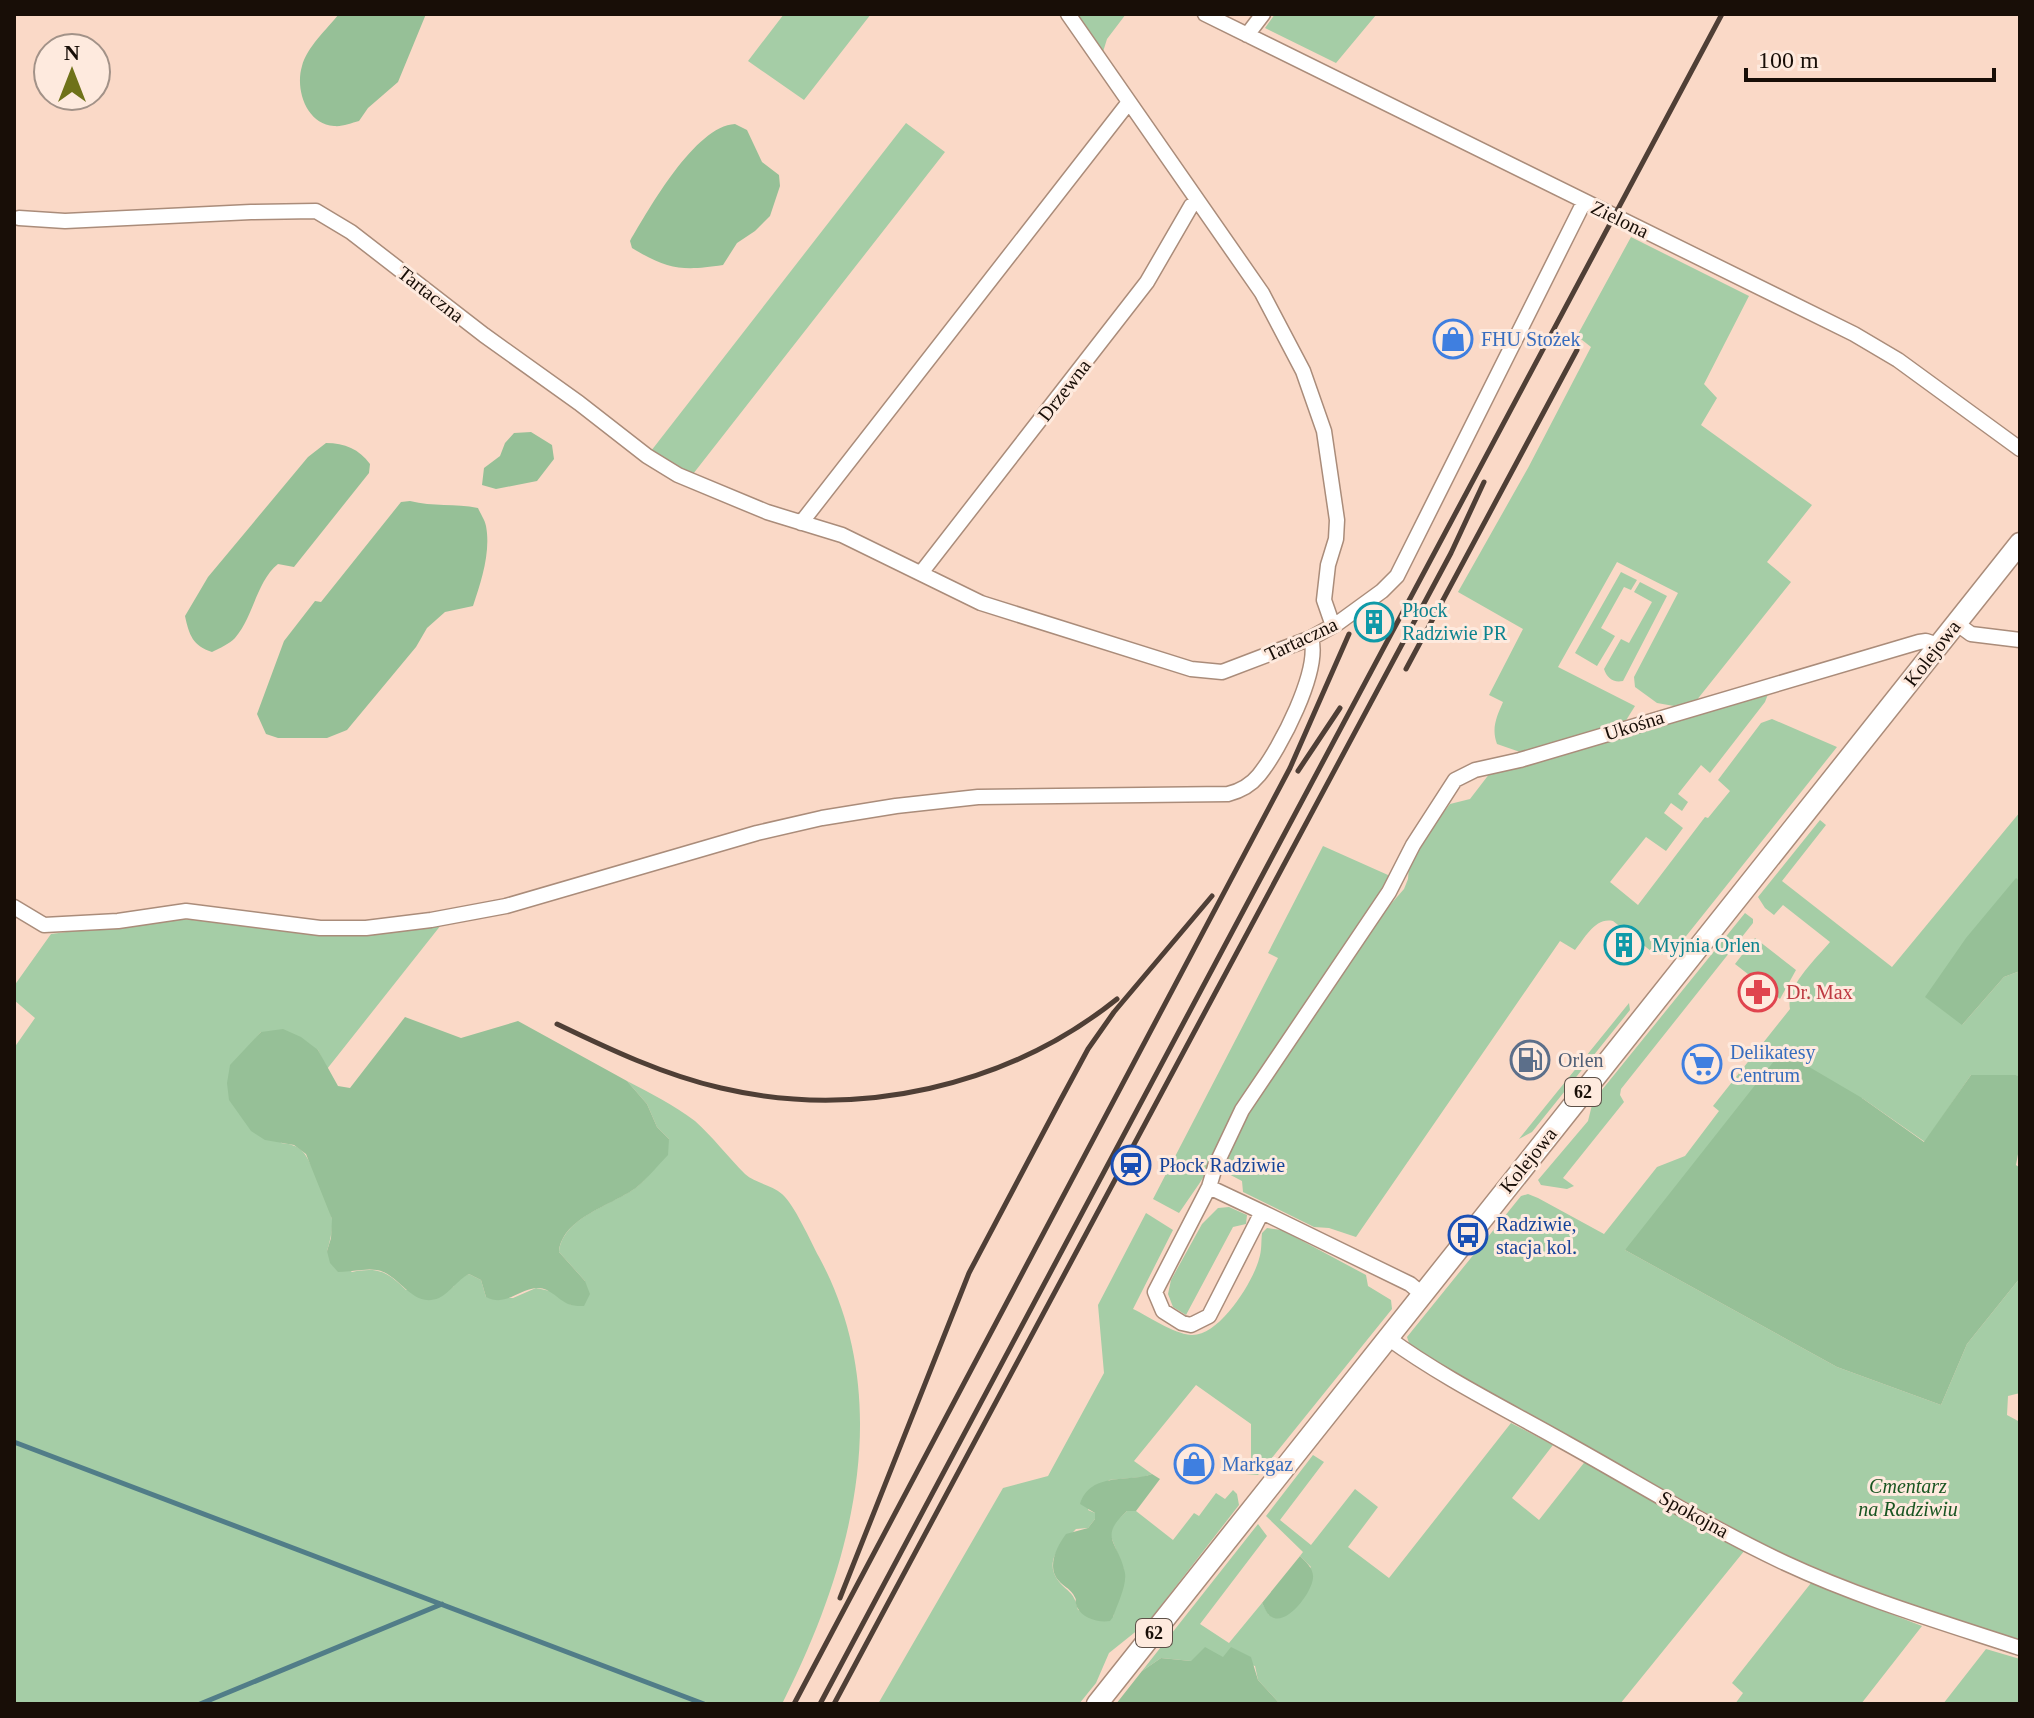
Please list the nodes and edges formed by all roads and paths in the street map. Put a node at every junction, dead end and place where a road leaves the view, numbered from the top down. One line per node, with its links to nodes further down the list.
1 (1068, 14): 5 (street)
2 (1205, 14): 4 (street, Zielona)
3 (1263, 14): 4 (street)
4 (1247, 35): 7 (street, Zielona)
5 (1129, 102): 6 (street); 10 (street)
6 (1197, 201): 12 (street, Drzewna); 14 (street)
7 (1584, 202): 9 (street, Zielona); 14 (street, Tartaczna)
8 (19, 218): 10 (street, Tartaczna)
9 (2020, 449)
10 (801, 523): 12 (street, Tartaczna)
11 (2020, 543): 13 (main road, Kolejowa / 62)
12 (921, 573): 15 (street, Tartaczna)
13 (1956, 623): 16 (street); 17 (main road, Kolejowa / 62)
14 (1333, 626): 15 (street, Tartaczna)
15 (1311, 638): 18 (street)
16 (2020, 640)
17 (1938, 645): 19 (street, Ukośna); 21 (main road, Kolejowa / 62)
18 (14, 907)
19 (1209, 1187): 20 (street); 20 (street, Ukośna)
20 (1262, 1212): 21 (street)
21 (1422, 1294): 22 (main road, Kolejowa / 62)
22 (1388, 1338): 23 (street, Spokojna); 24 (main road, Kolejowa / 62)
23 (2020, 1648)
24 (1097, 1704)

